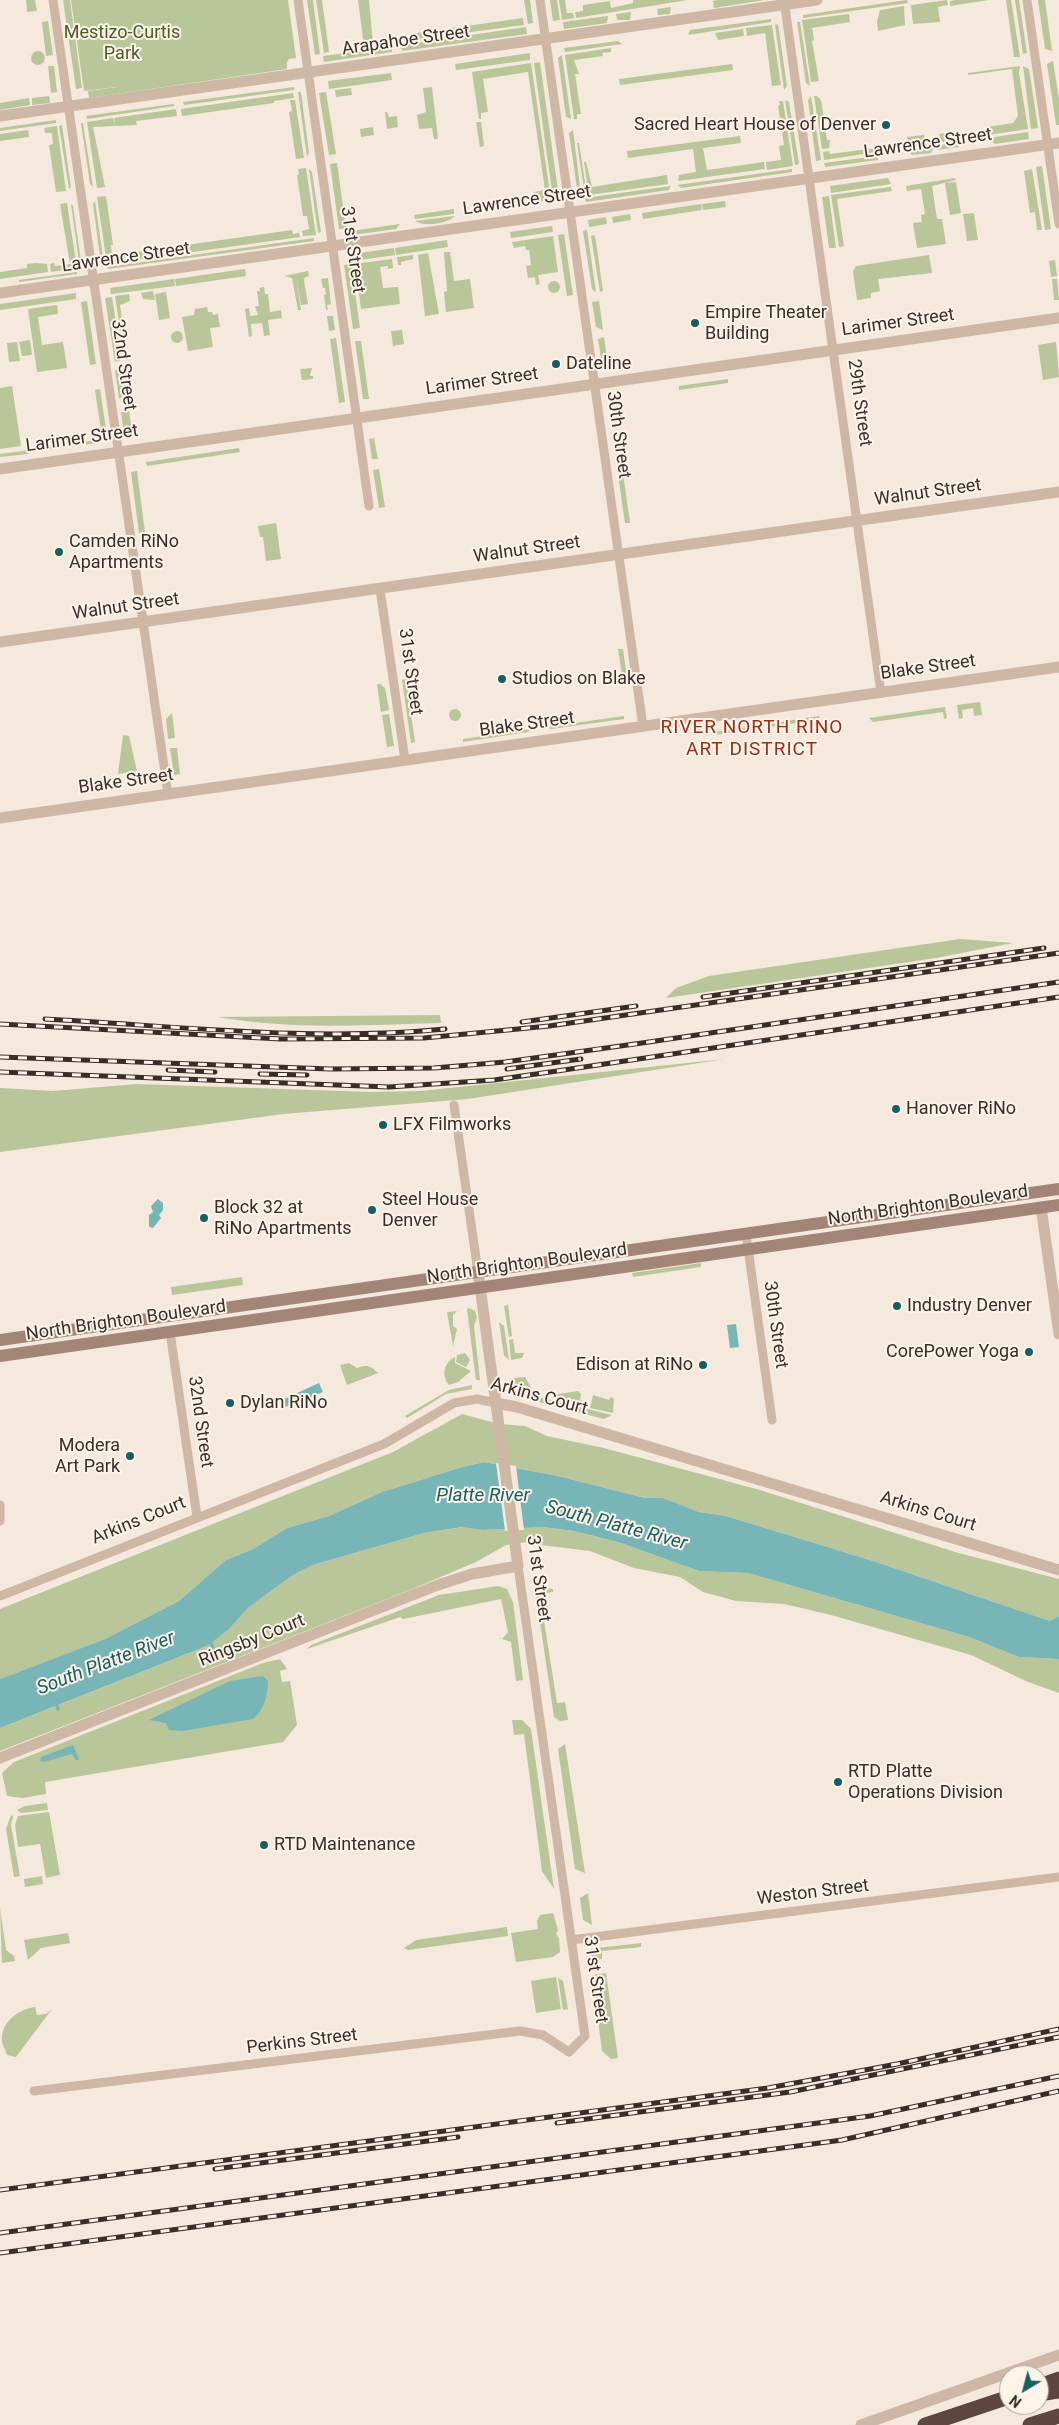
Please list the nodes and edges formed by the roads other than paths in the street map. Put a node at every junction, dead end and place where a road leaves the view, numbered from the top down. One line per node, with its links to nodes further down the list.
1 (53, 0): 9 (street, 32nd Street)
2 (298, 0): 8 (street, 31st Street)
3 (540, 0): 7 (street, 30th Street)
4 (817, 0): 6 (street, Arapahoe Street)
5 (1027, 0): 11 (street)
6 (785, 2): 7 (street, Arapahoe Street); 12 (street, 29th Street)
7 (546, 39): 8 (street, Arapahoe Street); 13 (street, 30th Street)
8 (309, 72): 9 (street, Arapahoe Street); 15 (street, 31st Street)
9 (69, 107): 10 (street, Arapahoe Street); 16 (street, 32nd Street)
10 (0, 116)
11 (1054, 144): 12 (street, Lawrence Street); 14 (street)
12 (809, 178): 13 (street, Lawrence Street); 19 (street, 29th Street)
13 (570, 212): 15 (street, Lawrence Street); 20 (street, 30th Street)
14 (1059, 224)
15 (334, 246): 16 (street, Lawrence Street); 21 (street, 31st Street)
16 (94, 280): 17 (street, Lawrence Street); 22 (street, 32nd Street)
17 (0, 293)
18 (1059, 318): 19 (street, Larimer Street)
19 (834, 350): 20 (street, Larimer Street); 26 (street, 29th Street)
20 (594, 384): 21 (street, Larimer Street); 27 (street, 30th Street)
21 (358, 418): 22 (street, Larimer Street); 25 (street, 31st Street)
22 (119, 452): 23 (street, Larimer Street); 29 (street, 32nd Street)
23 (0, 469)
24 (1059, 492): 26 (street, Walnut Street)
25 (369, 506)
26 (858, 521): 27 (street, Walnut Street); 32 (street, 29th Street)
27 (619, 555): 28 (street, Walnut Street); 33 (street, 30th Street)
28 (380, 589): 29 (street, Walnut Street); 34 (street, 31st Street)
29 (143, 622): 30 (street, Walnut Street); 35 (street, 32nd Street)
30 (0, 642)
31 (1059, 668): 32 (street, Blake Street)
32 (882, 693): 33 (street, Blake Street)
33 (643, 726): 34 (street, Blake Street)
34 (405, 760): 35 (street, Blake Street)
35 (168, 794): 36 (street, Blake Street)
36 (0, 818)
37 (454, 1105): 44 (street, 31st Street)
38 (1059, 1189): 39 (main road, North Brighton Boulevard)
39 (1038, 1192): 41 (street); 42 (main road, North Brighton Boulevard)
40 (1059, 1204): 41 (main road, North Brighton Boulevard)
41 (1041, 1207): 43 (main road, North Brighton Boulevard); 47 (street)
42 (746, 1234): 43 (street, 30th Street); 44 (main road, North Brighton Boulevard)
43 (748, 1250): 45 (main road, North Brighton Boulevard); 51 (street, 30th Street)
44 (478, 1272): 45 (street, 31st Street); 48 (main road, North Brighton Boulevard)
45 (480, 1288): 46 (main road, North Brighton Boulevard); 50 (street, 31st Street)
46 (170, 1332): 49 (main road, North Brighton Boulevard); 53 (street, 32nd Street)
47 (1059, 1334)
48 (2, 1341)
49 (0, 1356)
50 (496, 1403): 53 (street, Arkins Court); 55 (street, 31st Street); 56 (street, Arkins Court)
51 (772, 1420)
52 (0, 1505): 54 (street)
53 (197, 1517): 57 (street, Arkins Court)
54 (0, 1521)
55 (518, 1566): 58 (street, Ringsby Court); 60 (street, 31st Street)
56 (1059, 1570)
57 (0, 1596)
58 (0, 1758)
59 (1059, 1877): 60 (street, Weston Street)
60 (571, 1940): 61 (street, 31st Street)
61 (569, 2052): 62 (street, Perkins Street)
62 (34, 2091)
63 (1059, 2355): 66 (street)
64 (999, 2401): 67 (highway)
65 (1059, 2416): 68 (highway)
66 (861, 2425)
67 (925, 2425)
68 (1030, 2425)

